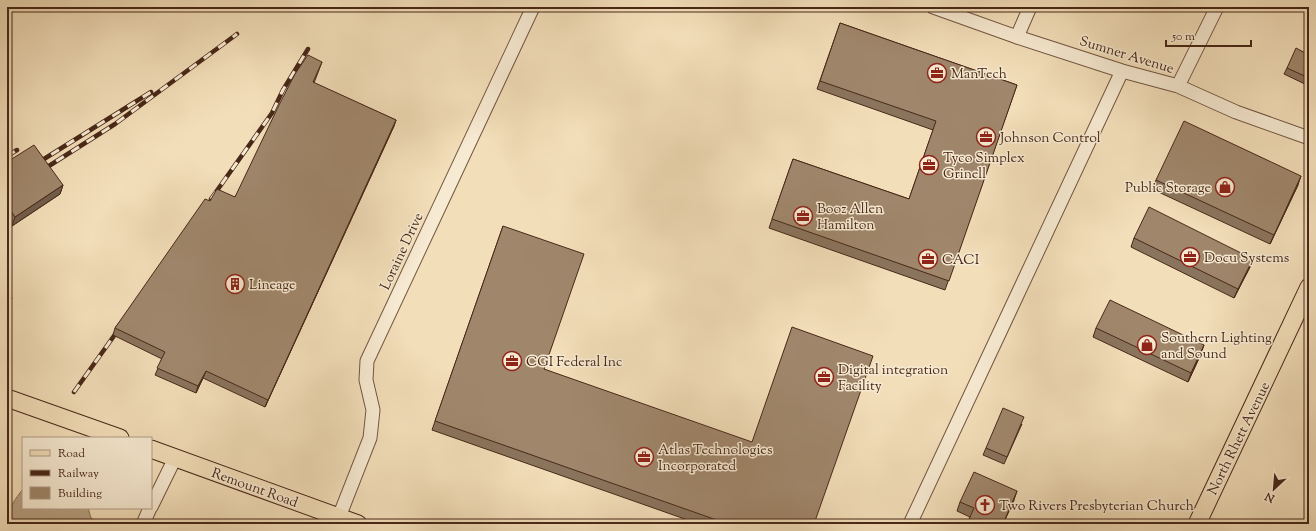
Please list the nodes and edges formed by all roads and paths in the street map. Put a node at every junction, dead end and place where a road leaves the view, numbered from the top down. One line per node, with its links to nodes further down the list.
1 (533, 7): 16 (street, Loraine Drive)
2 (933, 7): 5 (street, Sumner Avenue)
3 (1030, 7): 5 (street)
4 (1217, 7): 7 (street)
5 (1017, 37): 6 (street, Sumner Avenue)
6 (1122, 72): 7 (street, Sumner Avenue); 19 (street)
7 (1178, 86): 8 (street, Sumner Avenue)
8 (1309, 138)
9 (1309, 287): 20 (main road, North Rhett Avenue)
10 (7, 398): 11 (main road)
11 (117, 437)
12 (152, 449): 13 (main road, Remount Road)
13 (175, 458): 14 (street); 16 (main road, Remount Road)
14 (152, 505)
15 (150, 509): 17 (street)
16 (339, 518): 18 (main road, Remount Road)
17 (143, 524)
18 (358, 524)
19 (910, 524)
20 (1197, 524)

